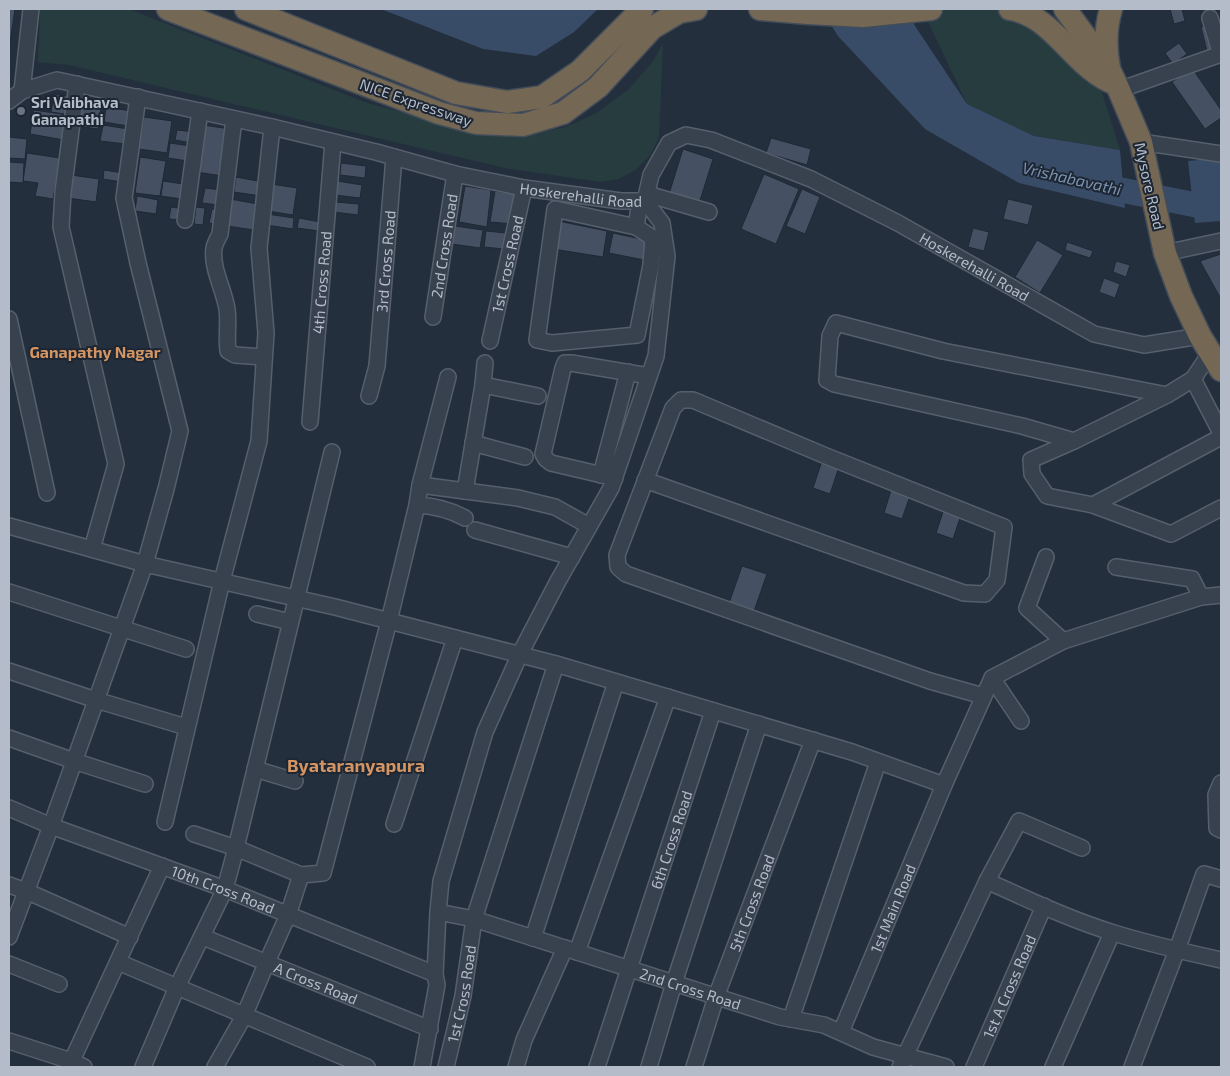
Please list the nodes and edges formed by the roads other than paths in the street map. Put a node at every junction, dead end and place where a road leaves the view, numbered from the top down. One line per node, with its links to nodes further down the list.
1 (31, 9): 15 (street)
2 (168, 9): 5 (highway, NICE Expressway)
3 (246, 9): 4 (highway, NICE Expressway)
4 (642, 9)
5 (696, 9)
6 (760, 9): 7 (highway)
7 (931, 9)
8 (1010, 9): 13 (highway)
9 (1065, 9): 13 (highway, Mysore Road)
10 (1112, 9): 13 (highway)
11 (1210, 18): 12 (street)
12 (1221, 55): 13 (street)
13 (1115, 81): 22 (highway, Mysore Road)
14 (77, 84): 15 (street, Hoskerehalli Road); 16 (street, Hoskerehalli Road); 65 (street)
15 (22, 91): 17 (street, Hoskerehalli Road)
16 (138, 97): 18 (street, Hoskerehalli Road); 68 (street)
17 (9, 101)
18 (200, 111): 19 (street, Hoskerehalli Road); 29 (street)
19 (234, 119): 20 (street, Hoskerehalli Road); 37 (street)
20 (272, 128): 21 (street, Hoskerehalli Road); 37 (street)
21 (333, 142): 24 (street, Hoskerehalli Road); 47 (street, 4th Cross Road)
22 (1141, 142): 23 (street); 32 (highway, Mysore Road)
23 (1221, 154)
24 (394, 157): 25 (street, Hoskerehalli Road); 45 (street, 3rd Cross Road)
25 (455, 174): 26 (street, Hoskerehalli Road); 33 (street, 2nd Cross Road)
26 (524, 188): 27 (street, Hoskerehalli Road); 35 (street, 1st Cross Road)
27 (644, 199): 28 (street); 30 (street); 36 (street, Hoskerehalli Road); 40 (street)
28 (709, 212)
29 (185, 220)
30 (636, 227): 30 (street)
31 (1221, 241): 32 (street)
32 (1164, 250): 36 (highway, Mysore Road)
33 (433, 317)
34 (9, 319): 57 (street)
35 (490, 342)
36 (1211, 353): 42 (street)
37 (264, 357): 70 (street)
38 (485, 363): 43 (street)
39 (628, 372): 40 (street); 53 (street); 53 (street)
40 (649, 376): 53 (street)
41 (448, 377): 55 (street)
42 (1193, 379): 44 (street); 48 (street)
43 (483, 384): 46 (street); 50 (street)
44 (1166, 395): 49 (street); 49 (street)
45 (369, 396)
46 (538, 396)
47 (310, 422)
48 (1221, 435): 58 (street)
49 (1074, 441): 58 (street)
50 (473, 443): 52 (street); 56 (street)
51 (332, 452): 74 (street)
52 (525, 457)
53 (608, 476): 63 (street, 1st Cross Road)
54 (645, 480): 54 (street); 87 (street)
55 (420, 485): 56 (street); 59 (street)
56 (465, 491): 63 (street)
57 (47, 493)
58 (1093, 504): 60 (street)
59 (417, 505): 61 (street); 76 (street)
60 (1221, 508)
61 (465, 518)
62 (9, 526): 65 (street)
63 (589, 526): 66 (street, 1st Cross Road)
64 (475, 530): 66 (street)
65 (92, 549): 68 (street)
66 (572, 557): 82 (street, 1st Cross Road)
67 (1046, 557): 80 (street)
68 (145, 564): 70 (street); 78 (street)
69 (1116, 567): 73 (street)
70 (222, 581): 74 (street); 93 (street)
71 (9, 592): 78 (street)
72 (1221, 596): 73 (street)
73 (1201, 597): 80 (street)
74 (296, 598): 76 (street); 77 (street)
75 (257, 614): 77 (street)
76 (389, 621): 79 (street); 112 (street)
77 (290, 622): 98 (street)
78 (121, 629): 81 (street); 89 (street)
79 (455, 638): 82 (street); 105 (street)
80 (1063, 641): 85 (street)
81 (186, 649)
82 (520, 654): 83 (street); 119 (street, 1st Cross Road)
83 (556, 664): 86 (street); 121 (street, 1st Cross Road)
84 (9, 671): 89 (street)
85 (992, 678): 87 (street, 1st Main Road); 91 (street)
86 (616, 682): 88 (street); 126 (street)
87 (983, 696): 102 (street, 1st Main Road)
88 (668, 697): 90 (street); 127 (street)
89 (96, 700): 93 (street); 96 (street)
90 (713, 711): 92 (street); 133 (street, 6th Cross Road)
91 (1021, 721)
92 (759, 724): 95 (street); 135 (street)
93 (186, 727): 104 (street)
94 (9, 738): 96 (street)
95 (813, 740): 97 (street); 138 (street, 5th Cross Road)
96 (74, 761): 101 (street); 106 (street)
97 (878, 762): 102 (street); 140 (street)
98 (255, 769): 99 (street); 109 (street)
99 (295, 781)
100 (1221, 783): 107 (street)
101 (144, 784)
102 (944, 786): 142 (street, 1st Main Road)
103 (9, 808): 106 (street, 10th Cross Road)
104 (165, 822)
105 (394, 824)
106 (51, 826): 111 (street, 10th Cross Road); 117 (street)
107 (1221, 830)
108 (194, 834): 109 (street)
109 (236, 848): 112 (street); 116 (street)
110 (1082, 848): 114 (street)
111 (162, 866): 116 (street, 10th Cross Road); 124 (street)
112 (301, 875): 120 (street)
113 (1221, 879): 128 (street)
114 (987, 882): 118 (street); 144 (street)
115 (9, 885): 117 (street)
116 (225, 888): 120 (street, 10th Cross Road); 125 (street)
117 (26, 891): 123 (street); 124 (street)
118 (1044, 906): 122 (street); 156 (street, 1st A Cross Road)
119 (438, 912): 121 (street, 2nd Cross Road); 134 (street, 1st Cross Road)
120 (288, 915): 131 (street); 134 (street, 10th Cross Road)
121 (474, 919): 126 (street, 2nd Cross Road); 150 (street, 1st Cross Road)
122 (1112, 933): 128 (street); 157 (street)
123 (9, 937)
124 (130, 937): 130 (street)
125 (203, 937): 131 (street, A Cross Road); 137 (street)
126 (533, 938): 127 (street, 2nd Cross Road)
127 (571, 950): 133 (street, 2nd Cross Road); 151 (street)
128 (1177, 950): 129 (street); 158 (street)
129 (1221, 960)
130 (118, 962): 137 (street); 145 (street)
131 (267, 962): 139 (street); 141 (street, A Cross Road)
132 (9, 964): 136 (street)
133 (630, 969): 135 (street, 2nd Cross Road); 152 (street, 6th Cross Road)
134 (435, 974): 141 (street, 1st Cross Road)
135 (674, 983): 138 (street, 2nd Cross Road); 153 (street)
136 (60, 984)
137 (177, 987): 139 (street); 146 (street)
138 (716, 997): 140 (street, 2nd Cross Road); 154 (street, 5th Cross Road)
139 (244, 1016): 147 (street); 148 (street)
140 (791, 1019): 142 (street, 2nd Cross Road)
141 (430, 1030): 149 (street, 1st Cross Road)
142 (841, 1032): 144 (street, 2nd Cross Road)
143 (9, 1041): 145 (street)
144 (902, 1062): 155 (street, 2nd Cross Road)
145 (75, 1065)
146 (143, 1067)
147 (215, 1067)
148 (367, 1067)
149 (422, 1067)
150 (446, 1067)
151 (516, 1067)
152 (597, 1067)
153 (649, 1067)
154 (694, 1067)
155 (946, 1067)
156 (974, 1067)
157 (1053, 1067)
158 (1132, 1067)

